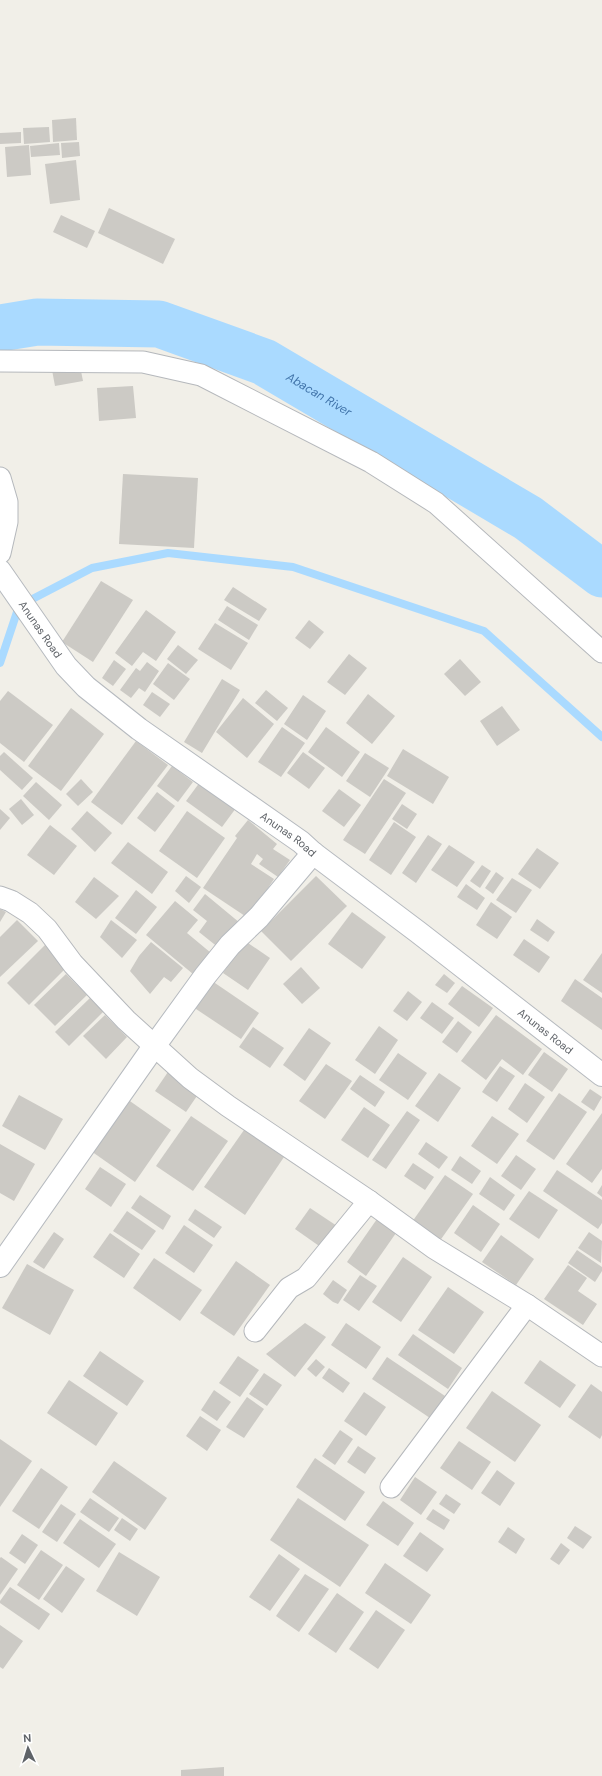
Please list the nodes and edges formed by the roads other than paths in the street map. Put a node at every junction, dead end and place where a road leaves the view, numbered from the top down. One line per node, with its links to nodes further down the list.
1 (0, 361): 5 (street)
2 (0, 478): 3 (street)
3 (0, 553)
4 (2, 573): 6 (street, Anunas Road)
5 (602, 652)
6 (313, 853): 8 (street); 9 (street, Anunas Road)
7 (0, 897): 8 (street)
8 (155, 1045): 10 (street); 11 (street)
9 (602, 1075)
10 (369, 1201): 12 (street); 13 (street)
11 (0, 1266)
12 (527, 1305): 14 (street); 15 (street)
13 (255, 1331)
14 (602, 1356)
15 (391, 1487)

